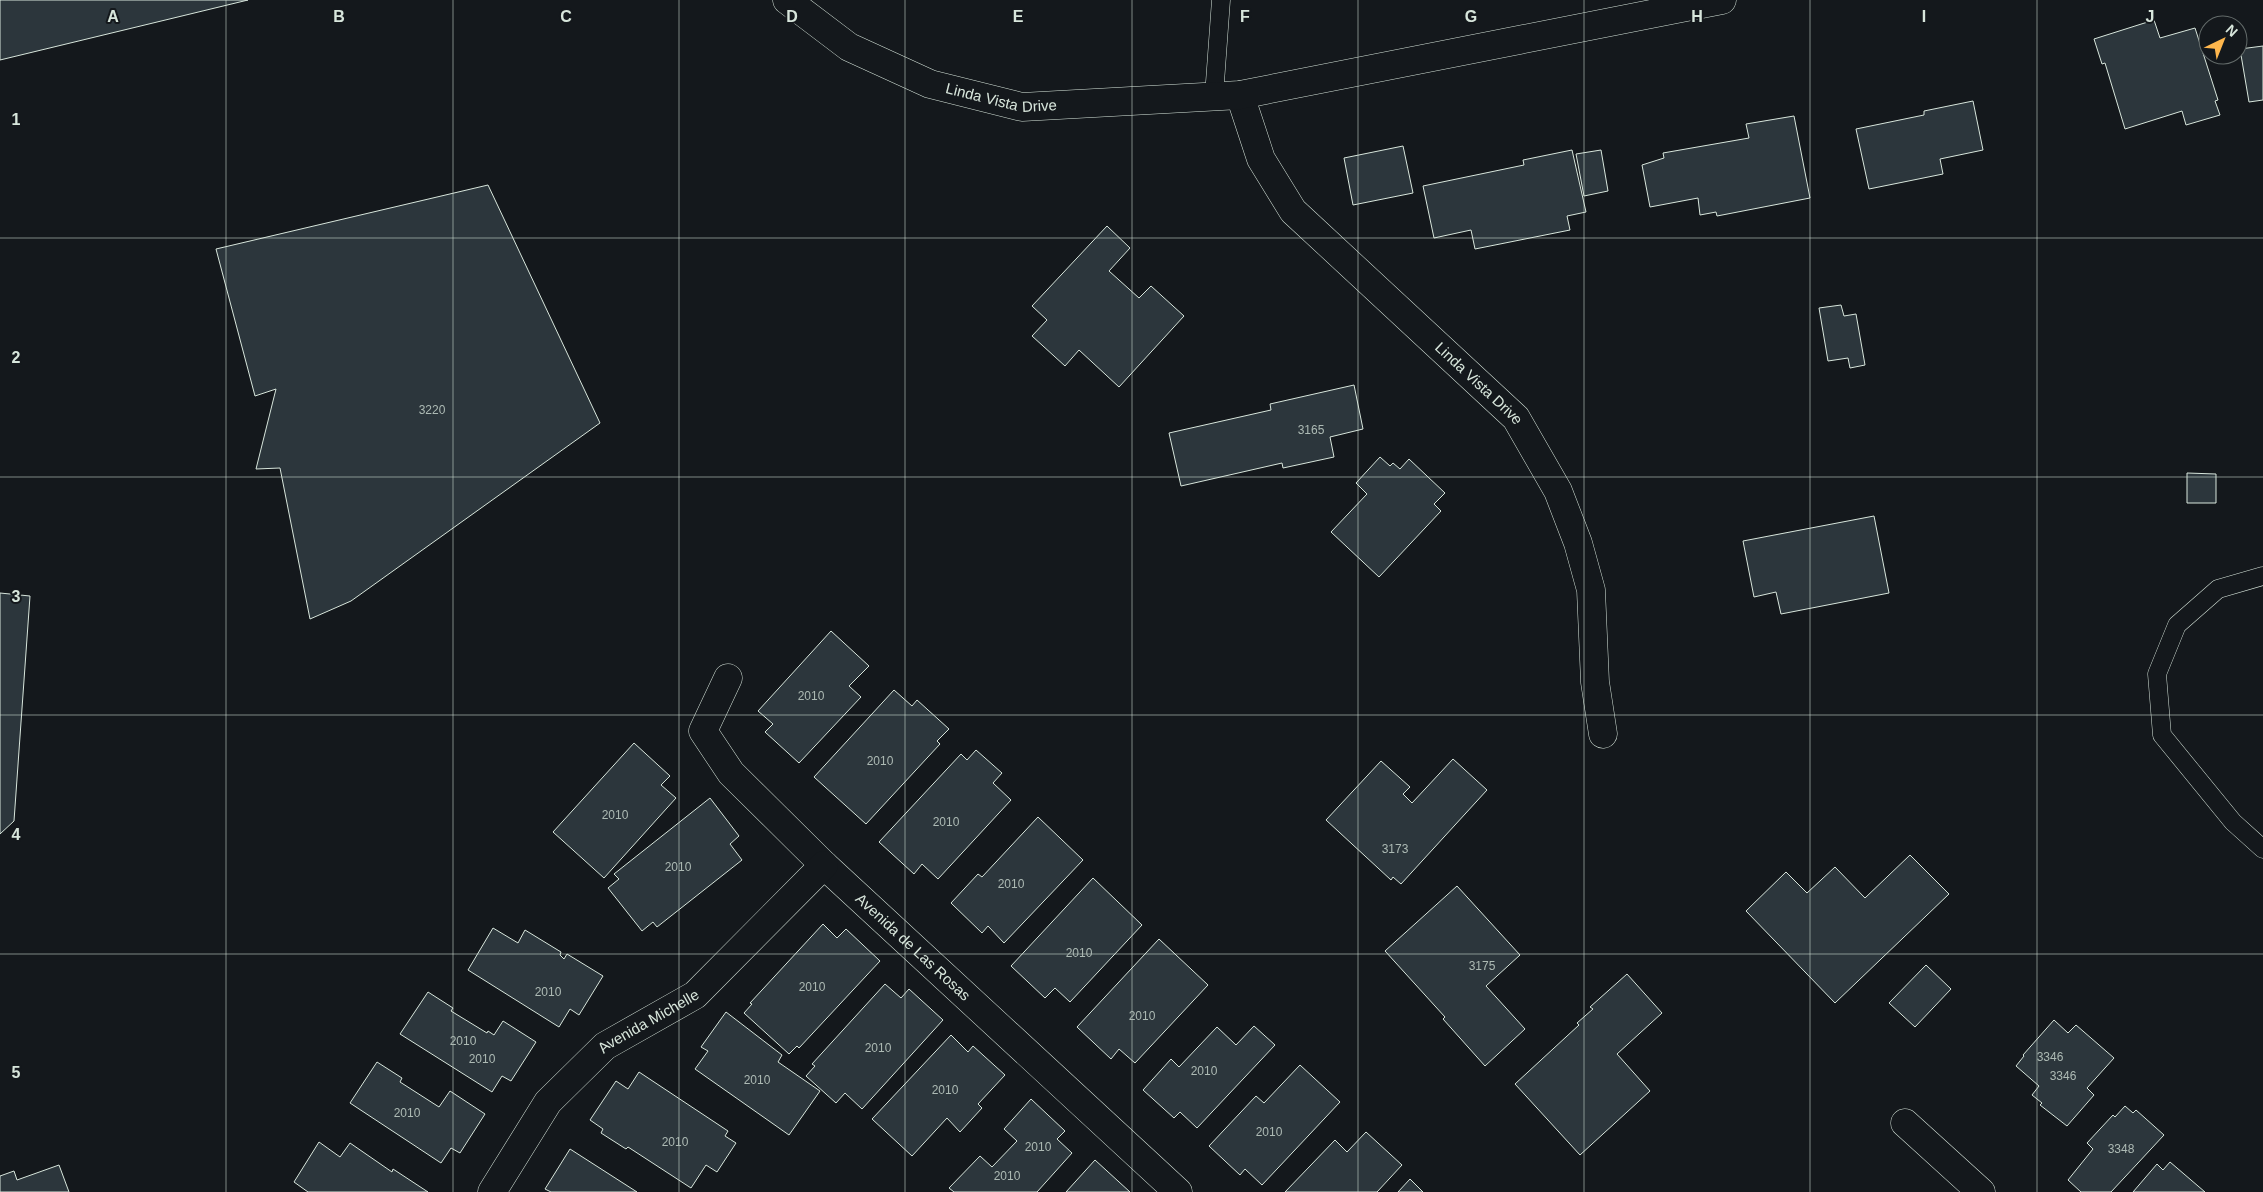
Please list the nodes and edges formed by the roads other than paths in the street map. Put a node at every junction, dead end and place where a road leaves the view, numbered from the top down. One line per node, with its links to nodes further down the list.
1 (787, 0): 4 (street, Linda Vista Drive)
2 (1221, 0): 4 (lane)
3 (1722, 0): 4 (street, Linda Vista Drive)
4 (1227, 96): 7 (street, Linda Vista Drive)
5 (2263, 576): 8 (lane)
6 (728, 678): 9 (street, Avenida de Las Rosas)
7 (1603, 734)
8 (2263, 849)
9 (824, 865): 11 (street, Avenida Michelle); 12 (street, Avenida de Las Rosas)
10 (1905, 1123): 13 (street)
11 (492, 1192)
12 (1178, 1192)
13 (1981, 1192)

